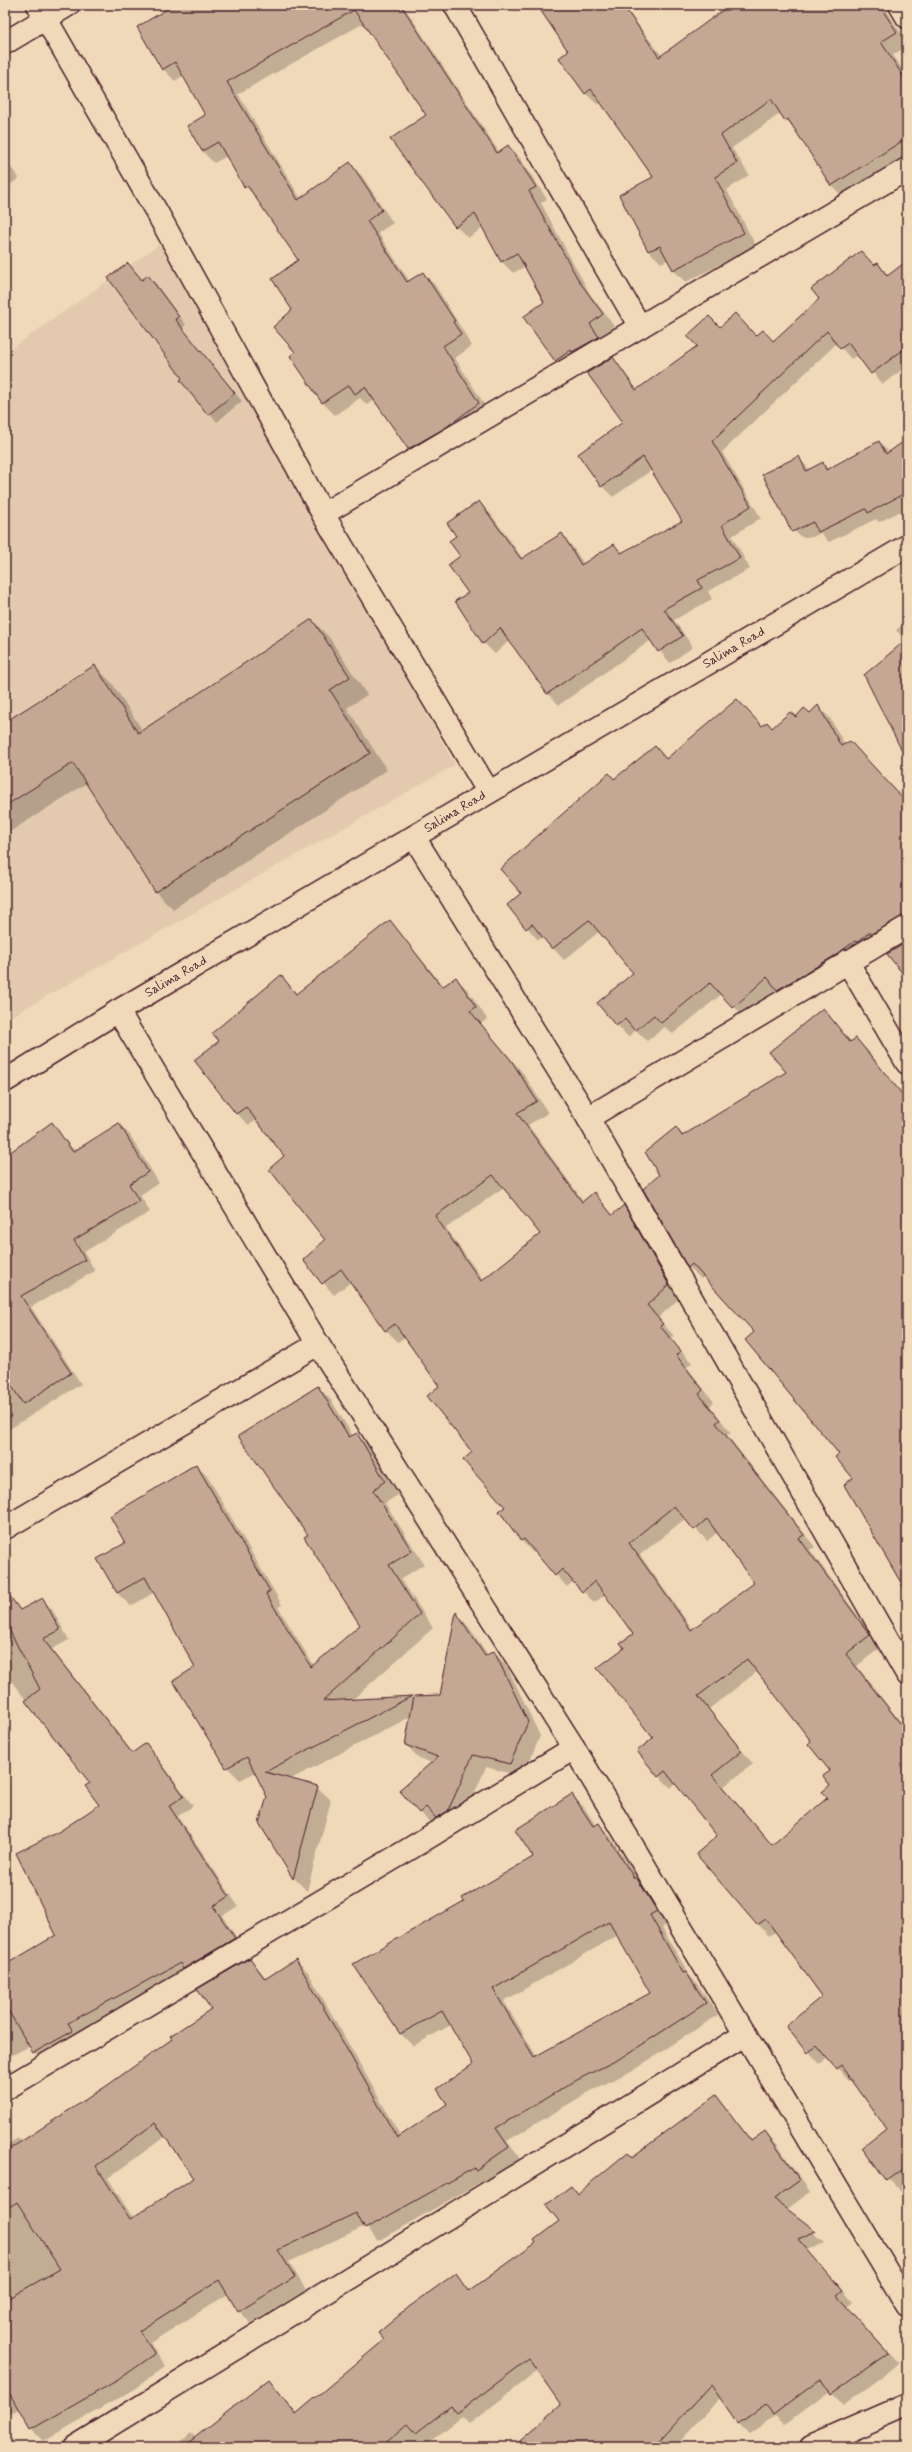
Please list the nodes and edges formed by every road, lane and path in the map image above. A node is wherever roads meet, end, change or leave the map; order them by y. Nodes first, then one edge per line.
1 (68, 5) edge
2 (455, 5) edge
3 (900, 5) edge
4 (42, 12) edge
5 (907, 17) edge
6 (5, 43) edge
7 (907, 169) edge
8 (640, 327) junction
9 (323, 514) junction
10 (907, 546) edge
11 (488, 791) junction
12 (414, 837) junction
13 (907, 927) edge
14 (847, 961) junction
15 (118, 1011) junction
16 (907, 1063) edge
17 (5, 1081) edge
18 (588, 1118) junction
19 (318, 1344) junction
20 (5, 1528) edge
21 (907, 1674) edge
22 (574, 1748) junction
23 (746, 2034) junction
24 (5, 2089) edge
25 (907, 2305) edge
26 (907, 2405) edge
27 (75, 2447) edge
28 (811, 2447) edge

1 - 4 street
2 - 8 street
3 - 5 street
4 - 6 street
4 - 9 street
7 - 8 street
8 - 9 street
9 - 11 street
10 - 11 street, Salima Road
11 - 12 street, Salima Road
12 - 15 street, Salima Road
12 - 18 street
13 - 14 street
14 - 16 street
14 - 18 street
15 - 17 street, Salima Road
15 - 19 street
18 - 21 street
19 - 20 street
19 - 22 street
22 - 23 street
22 - 24 street
23 - 25 street
23 - 27 street
26 - 28 street

